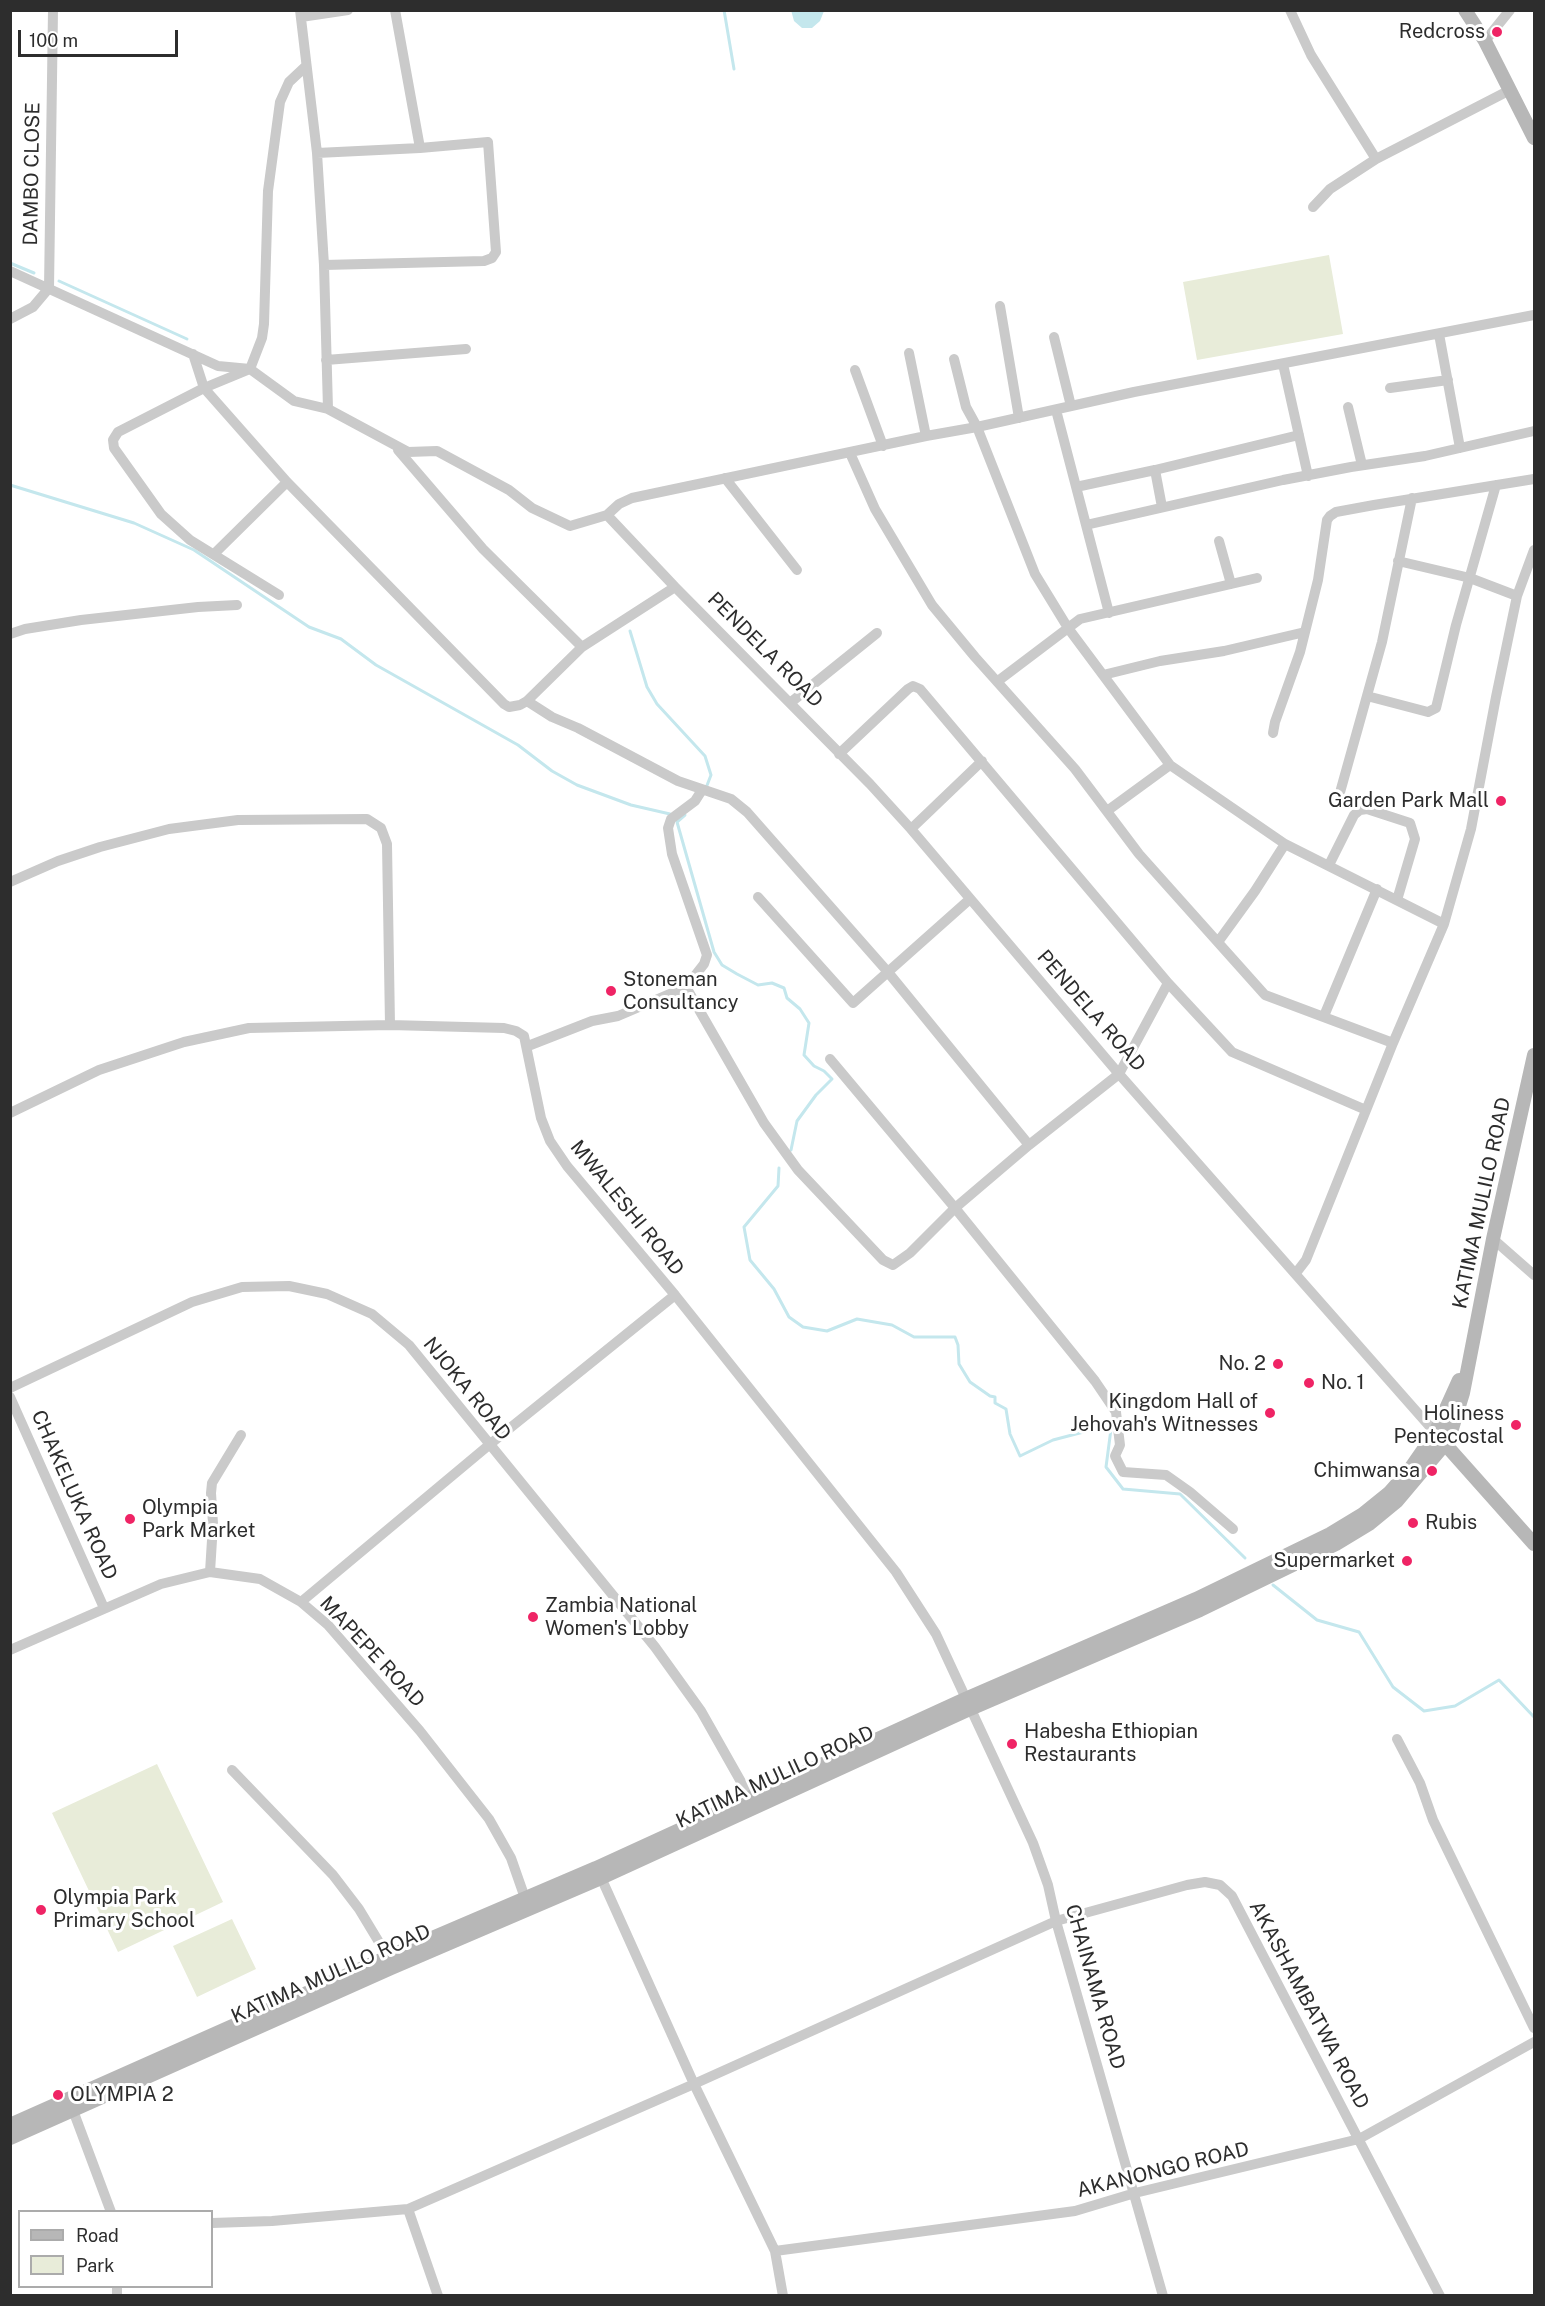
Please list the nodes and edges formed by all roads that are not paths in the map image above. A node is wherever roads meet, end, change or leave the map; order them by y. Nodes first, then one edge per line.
1 (53, 10) edge
2 (348, 10) edge
3 (395, 10) edge
4 (1290, 10) edge
5 (1464, 10) edge
6 (1510, 10) edge
7 (300, 14) edge
8 (1485, 41) junction
9 (305, 67) junction
10 (1510, 90) junction
11 (1534, 138) edge
12 (420, 148) junction
13 (317, 153) junction
14 (1376, 159) junction
15 (1313, 207) dead end
16 (324, 265) junction
17 (10, 271) edge
18 (49, 288) junction
19 (1000, 306) dead end
20 (1534, 315) edge
21 (10, 319) edge
22 (1439, 334) junction
23 (1053, 336) dead end
24 (466, 349) dead end
25 (909, 353) dead end
26 (192, 354) junction
27 (954, 359) dead end
28 (326, 360) junction
29 (1283, 364) junction
30 (250, 369) junction
31 (855, 370) dead end
32 (1448, 380) junction
33 (204, 388) junction
34 (1389, 388) dead end
35 (1071, 406) junction
36 (1348, 407) dead end
37 (328, 409) junction
38 (1056, 410) junction
39 (1019, 418) junction
40 (977, 427) junction
41 (1534, 430) edge
42 (1299, 435) junction
43 (926, 436) junction
44 (393, 444) junction
45 (883, 446) junction
46 (1460, 448) junction
47 (850, 453) junction
48 (1362, 465) junction
49 (1155, 470) junction
50 (1308, 476) junction
51 (725, 478) junction
52 (1534, 479) edge
53 (287, 482) junction
54 (1497, 485) junction
55 (1076, 486) junction
56 (1412, 498) junction
57 (1162, 507) junction
58 (607, 515) junction
59 (1086, 525) junction
60 (1219, 541) dead end
61 (1534, 550) edge
62 (214, 554) junction
63 (1398, 561) junction
64 (797, 570) dead end
65 (1257, 578) dead end
66 (1470, 578) junction
67 (1231, 584) junction
68 (675, 587) junction
69 (279, 595) dead end
70 (1517, 596) junction
71 (237, 605) dead end
72 (1109, 613) junction
73 (1068, 628) junction
74 (1305, 632) junction
75 (877, 633) dead end
76 (10, 634) edge
77 (582, 647) junction
78 (1103, 675) junction
79 (998, 681) junction
80 (1367, 696) junction
81 (527, 702) junction
82 (790, 703) junction
83 (1273, 733) dead end
84 (839, 754) junction
85 (982, 761) junction
86 (1170, 765) junction
87 (702, 790) junction
88 (1339, 796) dead end
89 (1107, 811) junction
90 (911, 829) junction
91 (1286, 844) junction
92 (1329, 865) junction
93 (10, 882) edge
94 (1377, 889) junction
95 (758, 897) dead end
96 (970, 899) junction
97 (1397, 900) junction
98 (1444, 924) junction
99 (1218, 942) junction
100 (887, 971) junction
101 (1168, 982) junction
102 (686, 987) junction
103 (1324, 1016) junction
104 (390, 1025) junction
105 (1393, 1043) junction
106 (528, 1046) junction
107 (1534, 1055) edge
108 (830, 1059) dead end
109 (1119, 1074) junction
110 (1366, 1110) junction
111 (10, 1113) edge
112 (1029, 1145) junction
113 (955, 1208) junction
114 (1493, 1239) junction
115 (1296, 1273) junction
116 (1534, 1275) edge
117 (675, 1295) junction
118 (1469, 1359) junction
119 (10, 1388) edge
120 (10, 1397) edge
121 (1435, 1433) junction
122 (241, 1435) dead end
123 (1446, 1444) junction
124 (489, 1445) junction
125 (1233, 1529) dead end
126 (1534, 1544) edge
127 (210, 1572) junction
128 (301, 1602) junction
129 (104, 1608) junction
130 (10, 1650) edge
131 (968, 1704) junction
132 (1397, 1739) dead end
133 (232, 1770) dead end
134 (752, 1801) junction
135 (599, 1873) junction
136 (525, 1898) junction
137 (1056, 1921) junction
138 (388, 1957) junction
139 (1534, 2028) edge
140 (1534, 2042) edge
141 (694, 2084) junction
142 (72, 2106) junction
143 (10, 2126) edge
144 (10, 2138) edge
145 (1359, 2139) junction
146 (1135, 2193) junction
147 (408, 2209) junction
148 (111, 2210) edge
149 (213, 2223) edge
150 (775, 2251) junction
151 (438, 2295) edge
152 (783, 2295) edge
153 (1163, 2295) edge
154 (1440, 2295) edge

1 - 18 street, DAMBO CLOSE
2 - 7 street
3 - 12 street
4 - 14 street
5 - 8 main road
6 - 8 street
7 - 9 street
8 - 10 main road
9 - 13 street
9 - 30 street
10 - 11 main road
10 - 14 street
12 - 13 street
12 - 16 street
13 - 16 street
14 - 15 street
16 - 28 street
17 - 18 street
18 - 21 street
18 - 26 street
19 - 39 street
20 - 22 street
22 - 29 street
22 - 32 street
23 - 35 street
24 - 28 street
25 - 43 street
26 - 30 street
26 - 33 street
27 - 40 street
28 - 37 street
29 - 35 street
29 - 42 street
30 - 33 street
30 - 37 street
31 - 45 street
32 - 34 street
32 - 46 street
33 - 53 street
33 - 62 street
35 - 38 street
36 - 48 street
37 - 44 street
38 - 39 street
38 - 55 street
39 - 40 street
40 - 43 street
40 - 73 street
41 - 46 street
42 - 49 street
42 - 50 street
43 - 45 street
44 - 58 street
44 - 77 street
45 - 47 street
46 - 48 street
47 - 51 street
47 - 79 street
48 - 50 street
49 - 55 street
49 - 57 street
50 - 57 street
51 - 58 street
51 - 64 street
52 - 54 street
53 - 62 street
53 - 81 street
54 - 56 street
54 - 66 street
55 - 59 street
56 - 63 street
56 - 74 street
57 - 59 street
58 - 68 street, PENDELA ROAD
59 - 72 street
60 - 67 street
61 - 70 street
62 - 69 street
63 - 66 street
63 - 80 street
65 - 67 street
66 - 70 street
66 - 80 street
67 - 72 street
68 - 77 street
68 - 82 street, PENDELA ROAD
70 - 98 street
71 - 76 street
72 - 73 street
73 - 78 street
73 - 79 street
74 - 78 street
74 - 83 street
75 - 82 street
77 - 81 street
78 - 86 street
79 - 89 street
80 - 88 street
81 - 87 street
82 - 84 street, PENDELA ROAD
84 - 85 street
84 - 90 street, PENDELA ROAD
85 - 90 street
85 - 101 street
86 - 89 street
86 - 91 street
87 - 100 street
87 - 102 street
89 - 99 street
90 - 96 street, PENDELA ROAD
91 - 92 street
91 - 99 street
92 - 94 street
92 - 97 street
93 - 104 street
94 - 97 street
94 - 103 street
95 - 100 street
96 - 100 street
96 - 109 street, PENDELA ROAD
97 - 98 street
98 - 105 street
99 - 103 street
100 - 112 street
101 - 109 street
101 - 110 street
102 - 106 street
102 - 113 street
103 - 105 street
104 - 106 street
104 - 111 street
105 - 110 street
106 - 117 street, MWALESHI ROAD
107 - 114 main road, KATIMA MULILO ROAD
108 - 113 street
109 - 112 street
109 - 115 street, PENDELA ROAD
110 - 115 street
112 - 113 street
113 - 125 street
114 - 116 street
114 - 118 main road, KATIMA MULILO ROAD
115 - 121 street, PENDELA ROAD
117 - 124 street
117 - 131 street, MWALESHI ROAD
118 - 121 main road, KATIMA MULILO ROAD
118 - 123 main road, KATIMA MULILO ROAD
119 - 124 street, NJOKA ROAD
120 - 129 street, CHAKELUKA ROAD
121 - 123 street, PENDELA ROAD
121 - 131 main road, KATIMA MULILO ROAD
122 - 127 street
123 - 126 main road, PENDELA ROAD
123 - 131 main road, KATIMA MULILO ROAD
124 - 128 street
124 - 134 street, NJOKA ROAD
127 - 128 street, MAPEPE ROAD
127 - 129 street, MAPEPE ROAD
128 - 136 street, MAPEPE ROAD
129 - 130 street, MAPEPE ROAD
131 - 134 main road, KATIMA MULILO ROAD
131 - 137 street, CHAINAMA ROAD
132 - 139 street
133 - 138 street
134 - 135 main road, KATIMA MULILO ROAD
135 - 136 main road, KATIMA MULILO ROAD
135 - 141 street
135 - 142 main road, KATIMA MULILO ROAD
136 - 138 main road, KATIMA MULILO ROAD
137 - 141 street, AKASHAMBATWA ROAD
137 - 145 street, AKASHAMBATWA ROAD
137 - 146 street, CHAINAMA ROAD
138 - 142 main road, KATIMA MULILO ROAD
140 - 145 street, AKANONGO ROAD
141 - 147 street, AKASHAMBATWA ROAD
141 - 150 street
142 - 143 main road, KATIMA MULILO ROAD
142 - 144 main road, KATIMA MULILO ROAD
142 - 148 street
145 - 146 street, AKANONGO ROAD
145 - 154 street, AKASHAMBATWA ROAD
146 - 150 street, AKANONGO ROAD
146 - 153 street, CHAINAMA ROAD
147 - 149 street, AKASHAMBATWA ROAD
147 - 151 street
150 - 152 street

